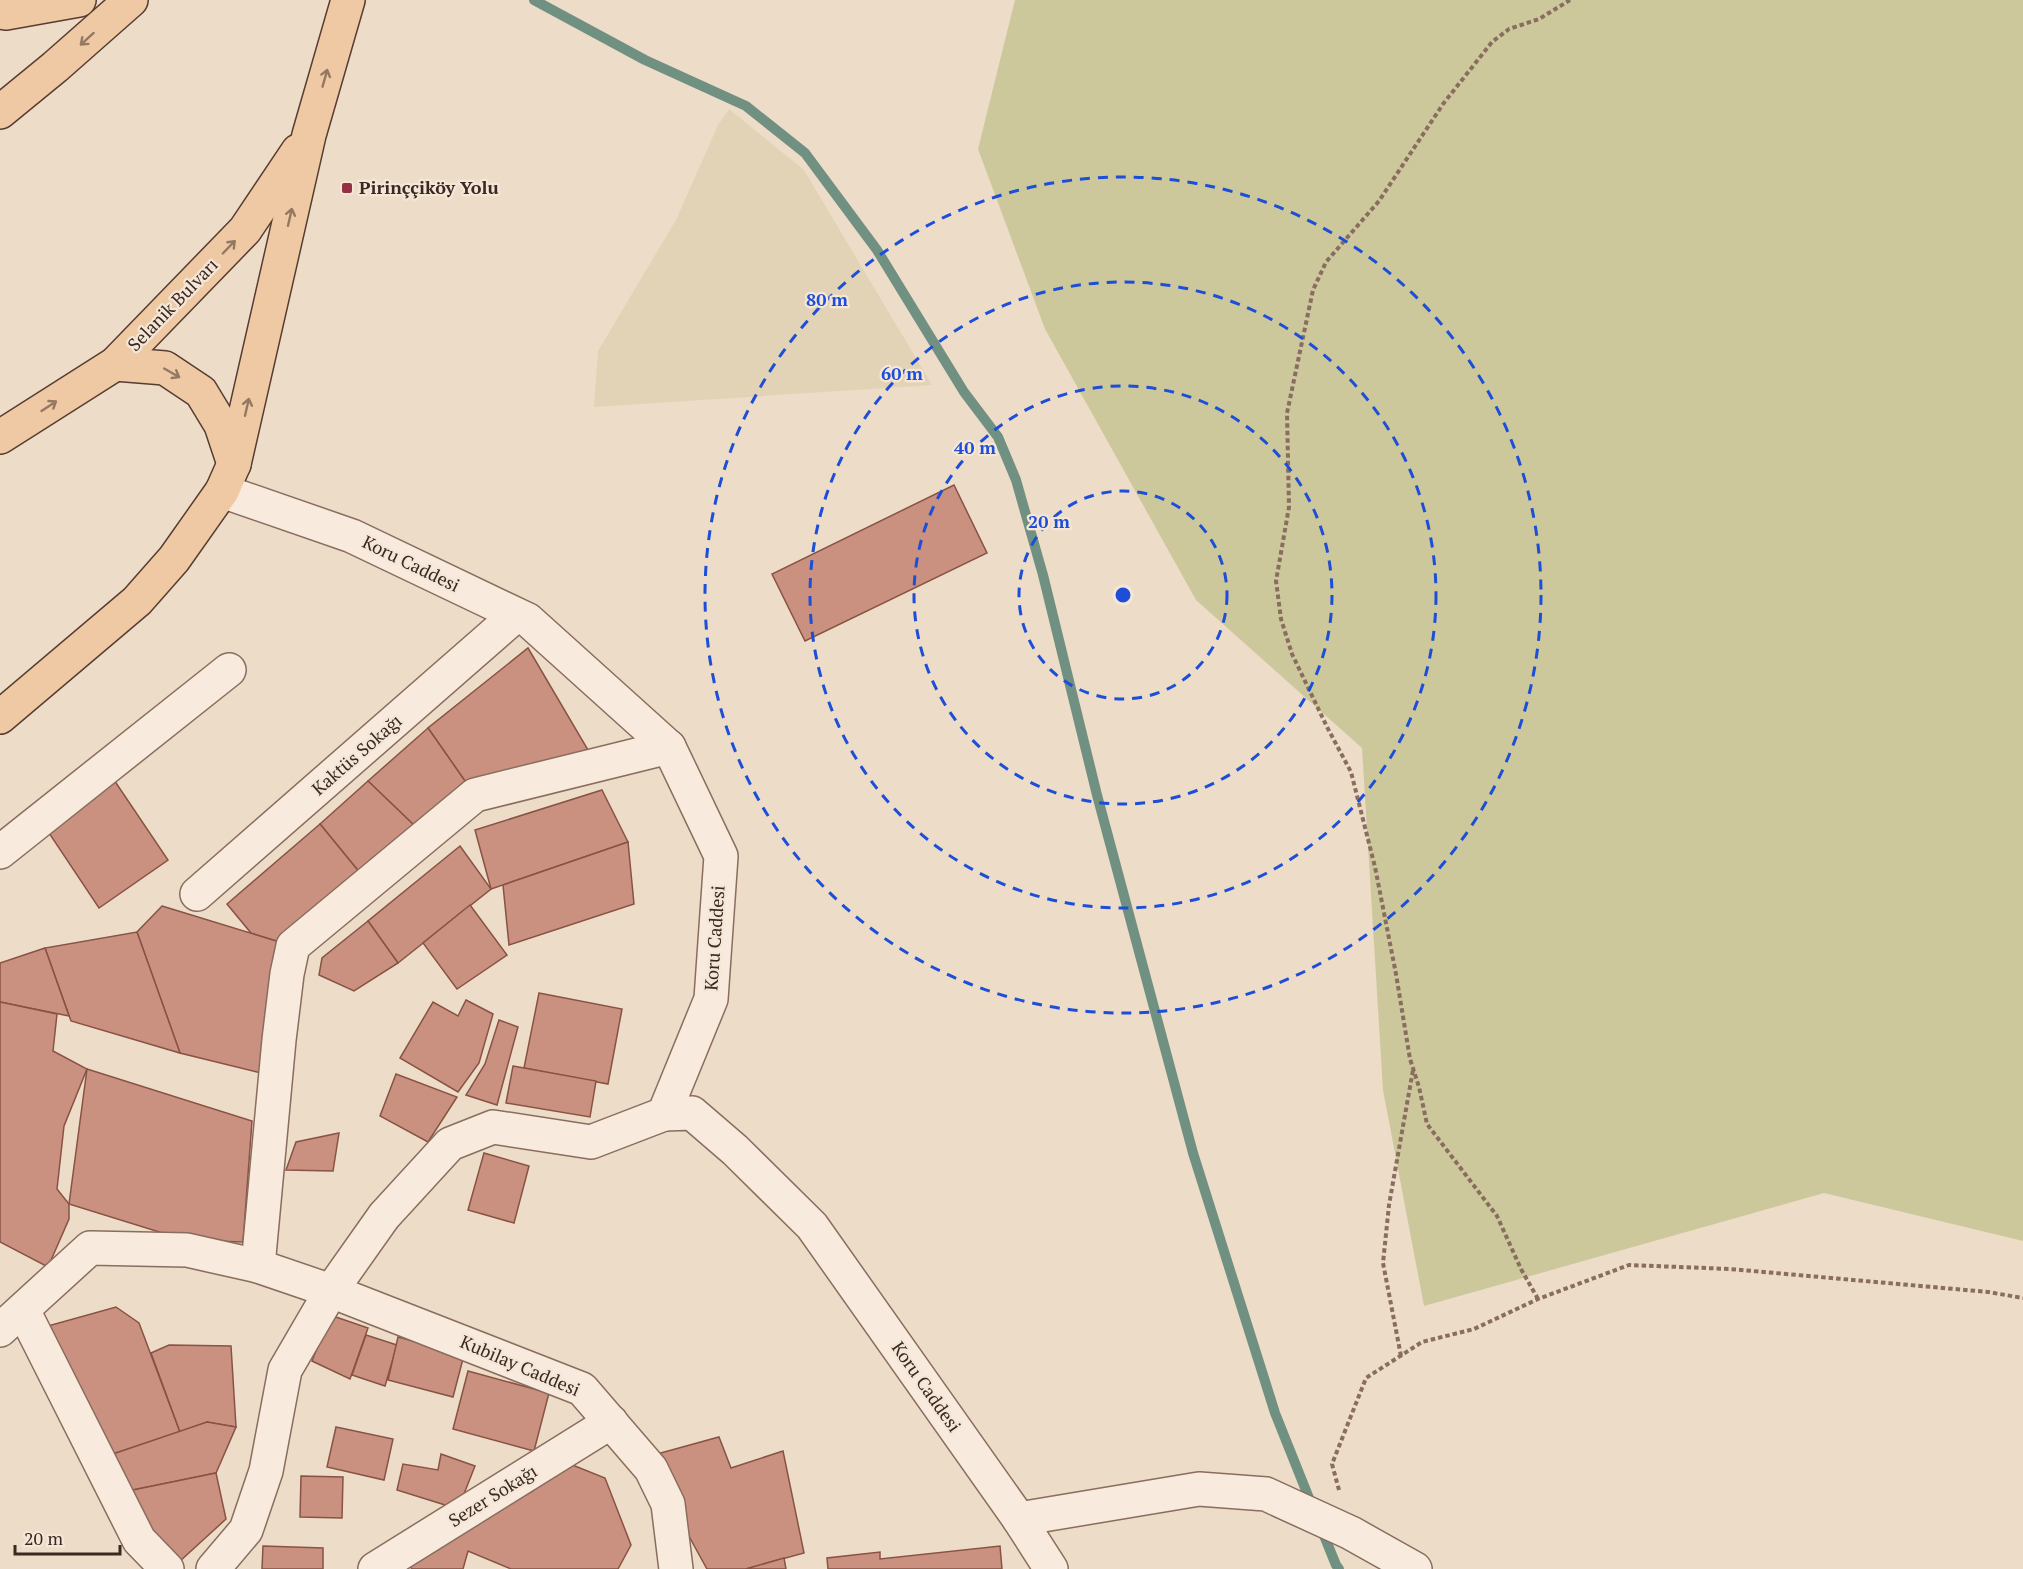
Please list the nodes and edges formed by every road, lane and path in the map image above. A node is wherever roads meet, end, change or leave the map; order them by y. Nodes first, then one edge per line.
1 (79, 0) edge
2 (131, 0) edge
3 (1570, 0) edge
4 (346, 2) edge
5 (0, 12) edge
6 (0, 112) edge
7 (309, 135) junction
8 (115, 364) junction
9 (0, 437) edge
10 (228, 477) junction
11 (516, 615) junction
12 (229, 670) dead end
13 (3, 713) edge
14 (669, 747) junction
15 (0, 852) edge
16 (197, 894) dead end
17 (1413, 1069) junction
18 (664, 1114) junction
19 (258, 1266) junction
20 (331, 1291) junction
21 (2023, 1298) edge
22 (1538, 1299) junction
23 (11, 1320) edge
24 (1401, 1356) junction
25 (611, 1422) junction
26 (1019, 1519) junction
27 (1351, 1533) junction
28 (167, 1569) edge
29 (213, 1569) edge
30 (375, 1569) edge
31 (676, 1569) edge
32 (1051, 1569) edge
33 (1415, 1569) edge

1 - 5 main road
2 -> 6 main road
3 - 17 path
7 -> 4 main road
8 -> 7 main road, Selanik Bulvarı
10 -> 7 main road
9 -> 8 main road, Selanik Bulvarı
8 -> 10 main road
10 - 11 street, Koru Caddesi
10 - 13 main road
11 - 14 street, Koru Caddesi
11 - 16 street, Kaktüs Sokağı
12 - 15 street
14 - 18 street, Koru Caddesi
14 - 19 street
17 - 22 path
17 - 24 path
18 - 20 street
18 - 26 street, Koru Caddesi
19 - 20 street, Kubilay Caddesi
19 - 23 street, Kubilay Caddesi
20 - 25 street, Kubilay Caddesi
20 - 29 street
21 - 22 path
22 - 24 path
23 - 28 street
24 - 27 path
25 - 30 street, Sezer Sokağı
25 - 31 street, Kubilay Caddesi
26 - 27 street
26 - 32 street, Koru Caddesi
27 - 33 street

